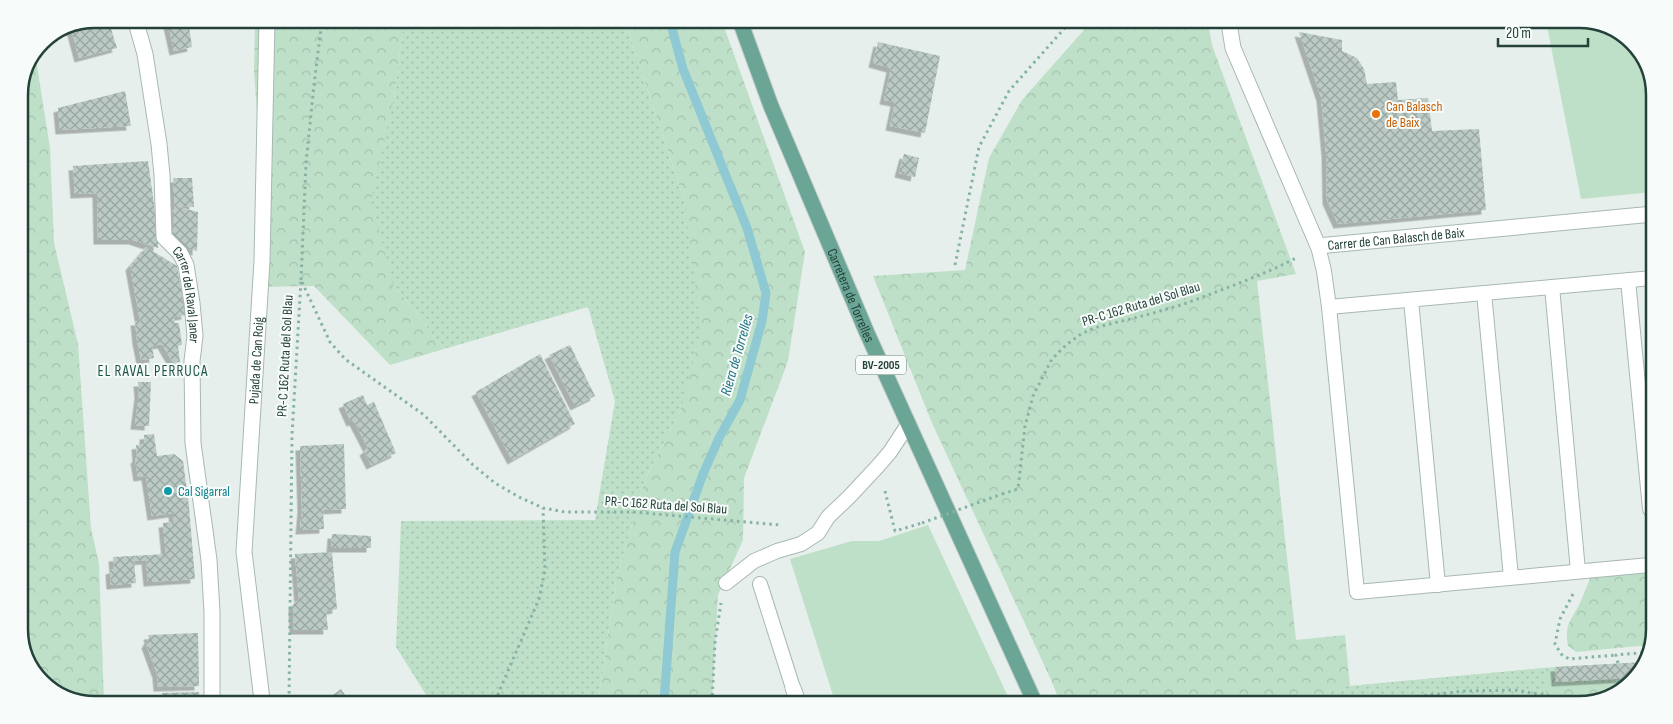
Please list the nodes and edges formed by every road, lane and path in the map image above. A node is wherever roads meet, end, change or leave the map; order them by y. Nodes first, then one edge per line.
1 (138, 28) edge
2 (267, 28) edge
3 (321, 28) edge
4 (743, 28) edge
5 (1065, 28) edge
6 (1230, 28) edge
7 (1645, 215) edge
8 (1318, 246) junction
9 (955, 265) dead end
10 (1645, 279) edge
11 (301, 280) junction
12 (1628, 280) junction
13 (1552, 287) junction
14 (1484, 293) junction
15 (1411, 300) junction
16 (1329, 307) junction
17 (908, 426) junction
18 (1646, 464) edge
19 (883, 486) dead end
20 (543, 508) junction
21 (783, 526) dead end
22 (1646, 565) edge
23 (1578, 571) junction
24 (1511, 578) junction
25 (726, 583) joint
26 (760, 584) dead end
27 (1438, 585) junction
28 (1641, 653) edge
29 (1616, 655) junction
30 (1618, 664) dead end
31 (1618, 679) dead end
32 (1616, 685) edge
33 (795, 695) edge
34 (212, 696) edge
35 (262, 696) edge
36 (289, 696) edge
37 (497, 696) edge
38 (712, 696) edge
39 (1032, 696) edge
40 (1423, 696) edge
41 (1550, 696) edge

1 - 34 street, Carrer del Raval Janer
2 - 35 street, Pujada de Can Roig
3 - 11 path
4 - 17 main road, Carretera de Torrelles / BV-2005
5 - 9 path
6 - 8 street, Carrer de Can Balasch de Baix
7 - 8 street, Carrer de Can Balasch de Baix
8 - 16 lane
8 - 19 path, PR-C 162 Ruta del Sol Blau, bridge
10 - 12 lane
11 - 20 path, PR-C 162 Ruta del Sol Blau
11 - 36 path, PR-C 162 Ruta del Sol Blau
12 - 13 lane
12 - 18 lane
13 - 14 lane
13 - 23 lane
14 - 15 lane
14 - 24 lane
15 - 16 lane
15 - 27 lane
16 - 27 lane
17 - 25 lane
17 - 39 main road, Carretera de Torrelles / BV-2005
20 - 21 path, PR-C 162 Ruta del Sol Blau
20 - 37 path
22 - 23 lane
23 - 24 lane
23 - 29 path
24 - 27 lane
25 - 38 path
26 - 33 lane
28 - 29 path
29 - 30 path
31 - 32 path
40 - 41 path

